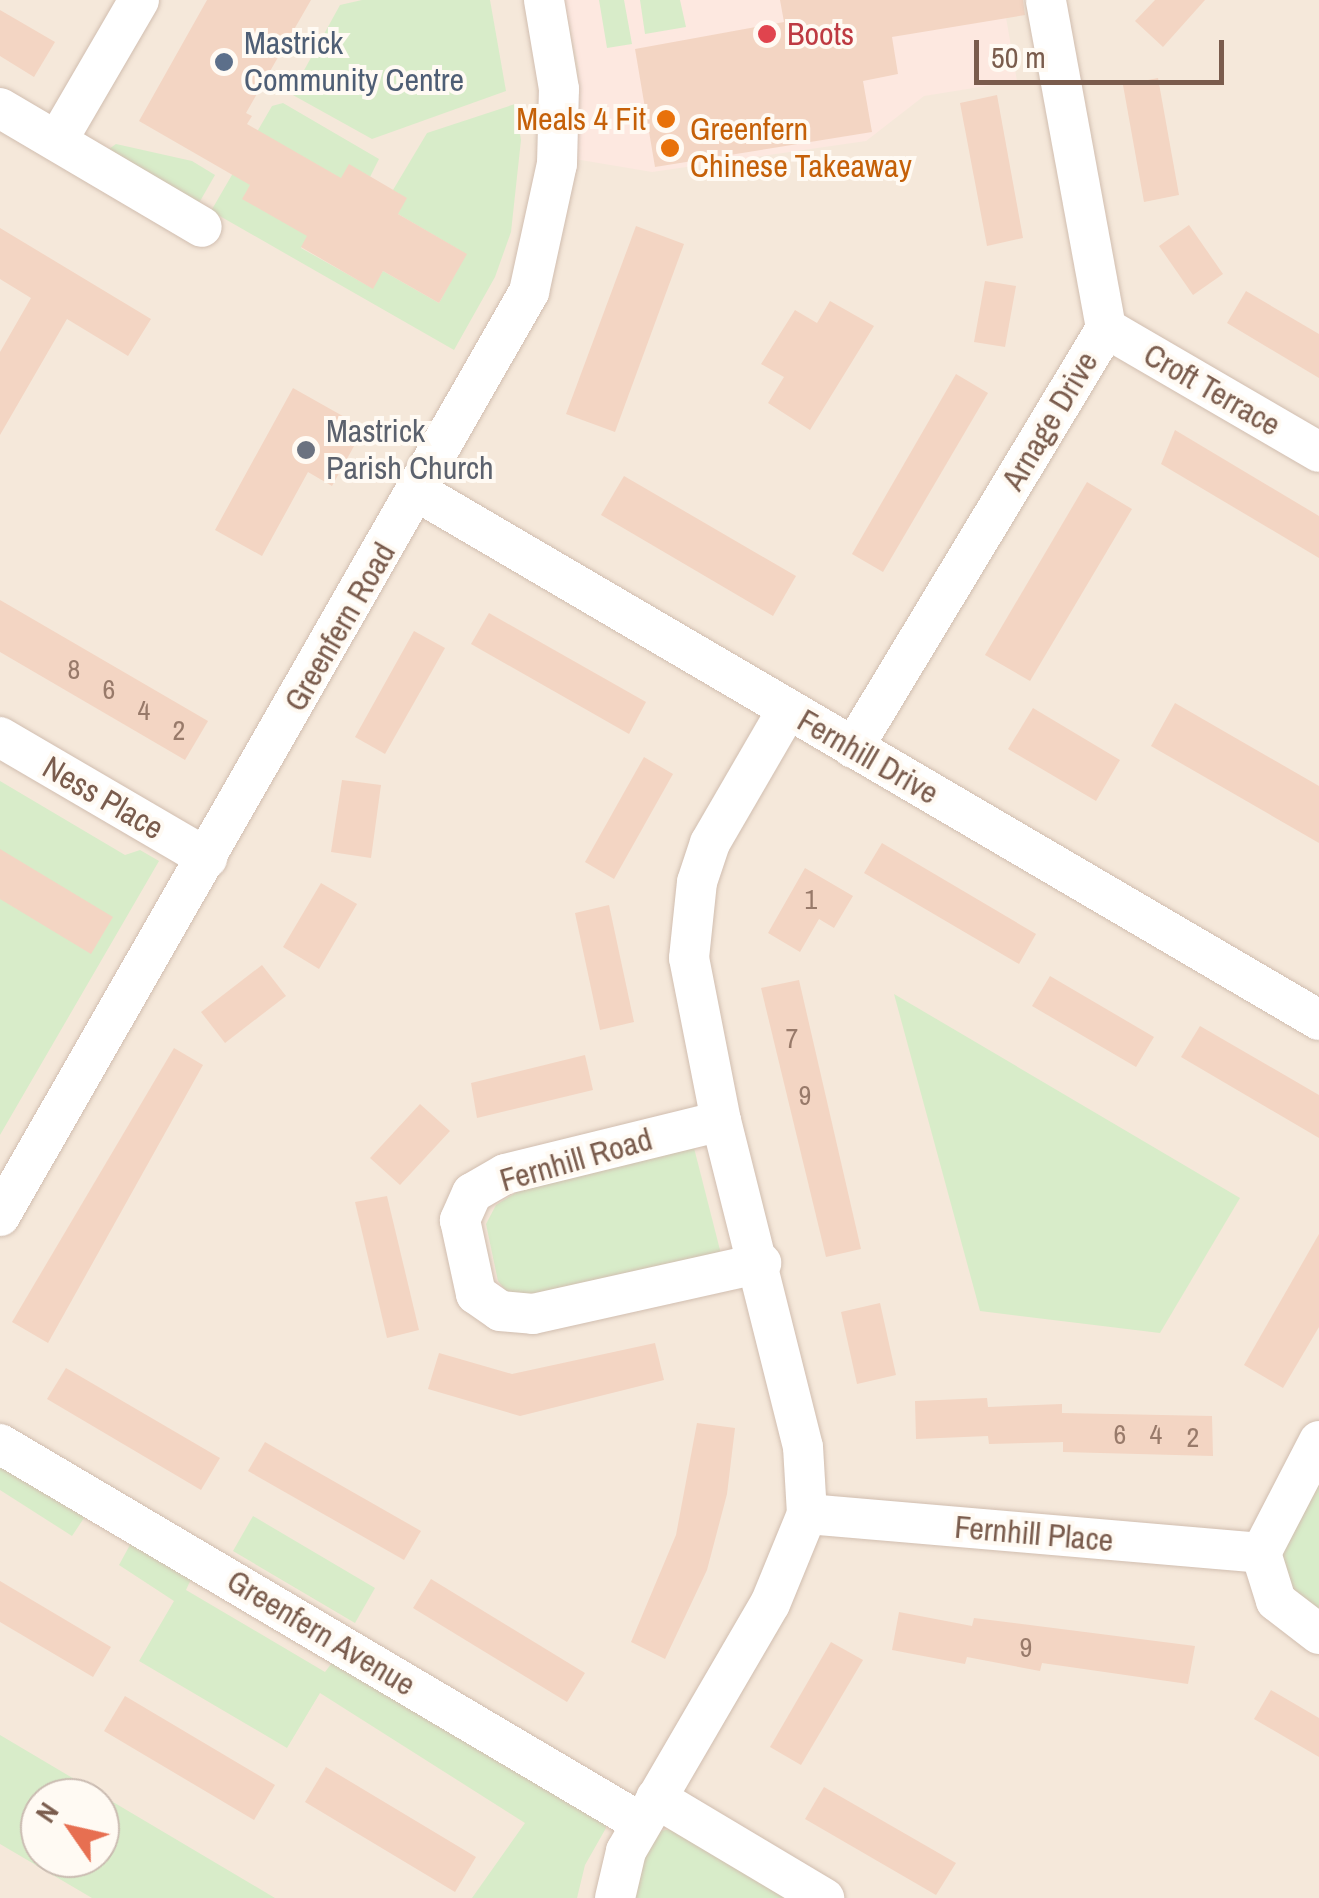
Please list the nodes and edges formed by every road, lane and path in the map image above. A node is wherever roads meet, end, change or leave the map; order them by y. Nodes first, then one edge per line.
1 (139, 0) edge
2 (544, 0) edge
3 (1046, 0) edge
4 (0, 108) edge
5 (57, 141) junction
6 (202, 227) dead end
7 (1106, 328) junction
8 (1319, 452) edge
9 (418, 492) junction
10 (787, 710) junction
11 (0, 737) edge
12 (853, 748) junction
13 (207, 858) junction
14 (1319, 1020) edge
15 (721, 1121) junction
16 (0, 1216) edge
17 (761, 1263) junction
18 (1319, 1441) edge
19 (0, 1444) edge
20 (807, 1514) junction
21 (1261, 1553) junction
22 (1319, 1634) edge
23 (649, 1810) junction
24 (615, 1898) edge
25 (824, 1898) edge

1 - 5 street
2 - 9 street, Greenfern Road
3 - 7 street, Arnage Drive
4 - 5 street
5 - 6 street
7 - 8 street, Croft Terrace
7 - 12 street, Arnage Drive
9 - 10 street, Fernhill Drive
9 - 13 street, Greenfern Road
10 - 12 street, Fernhill Drive
10 - 15 street
11 - 13 street, Ness Place
12 - 14 street, Fernhill Drive
13 - 16 street, Greenfern Road
15 - 17 street
15 - 17 street, Fernhill Road
17 - 20 street
18 - 21 street
19 - 23 street, Greenfern Avenue
20 - 21 street, Fernhill Place
20 - 23 street
21 - 22 street
23 - 24 street
23 - 25 street

